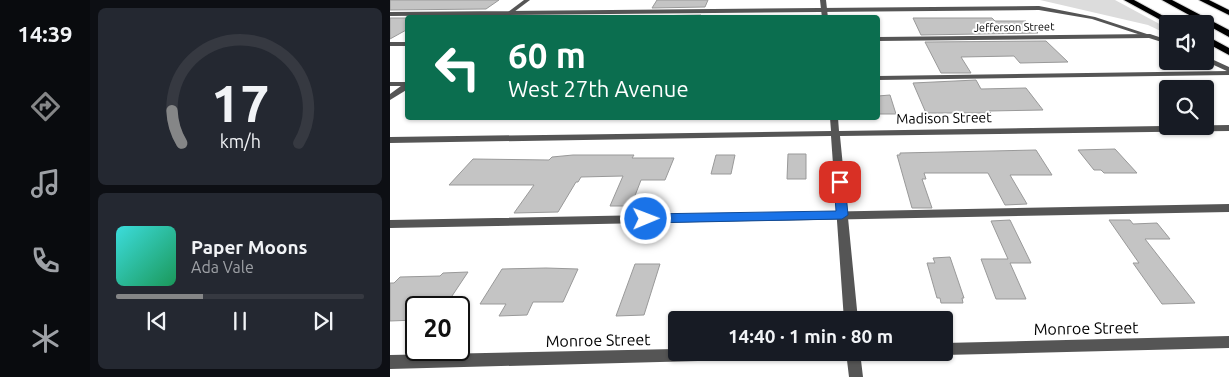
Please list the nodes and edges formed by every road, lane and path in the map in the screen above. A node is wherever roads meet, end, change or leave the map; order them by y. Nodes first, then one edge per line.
1 (526, 0) edge
2 (823, 0) edge
3 (1128, 0) edge
4 (1141, 0) edge
5 (1166, 0) edge
6 (1203, 0) edge
7 (824, 9) junction
8 (509, 13) junction
9 (1229, 13) edge
10 (390, 14) edge
11 (506, 15) edge
12 (825, 15) edge
13 (1166, 15) edge
14 (1159, 16) edge
15 (1229, 34) edge
16 (1150, 36) junction
17 (880, 39) edge
18 (1159, 39) edge
19 (390, 44) edge
20 (405, 44) edge
21 (1214, 44) edge
22 (1226, 51) edge
23 (1214, 63) edge
24 (1229, 72) edge
25 (880, 78) edge
26 (390, 84) edge
27 (405, 85) edge
28 (405, 87) edge
29 (390, 98) edge
30 (834, 120) edge
31 (1229, 128) edge
32 (836, 134) junction
33 (390, 140) edge
34 (1229, 208) edge
35 (842, 215) junction
36 (390, 224) edge
37 (850, 311) edge
38 (1229, 342) edge
39 (953, 349) edge
40 (668, 355) edge
41 (854, 361) edge
42 (390, 362) edge
43 (856, 377) edge

1 - 8 street
2 - 7 street
3 - 14 highway
4 - 13 highway
5 - 15 highway
6 - 9 highway
7 - 8 street
7 - 12 street
7 - 16 street
8 - 10 street
8 - 11 street
16 - 17 street, Jefferson Street
16 - 18 street
19 - 20 street
21 - 22 highway
23 - 24 street
24 - 25 street
26 - 27 street
28 - 29 street
30 - 32 street
31 - 32 street, Madison Street
32 - 33 street, Madison Street
32 - 35 street
34 - 35 street
35 - 36 street
35 - 37 street
38 - 39 street, Monroe Street
40 - 42 street, Monroe Street
41 - 43 street

